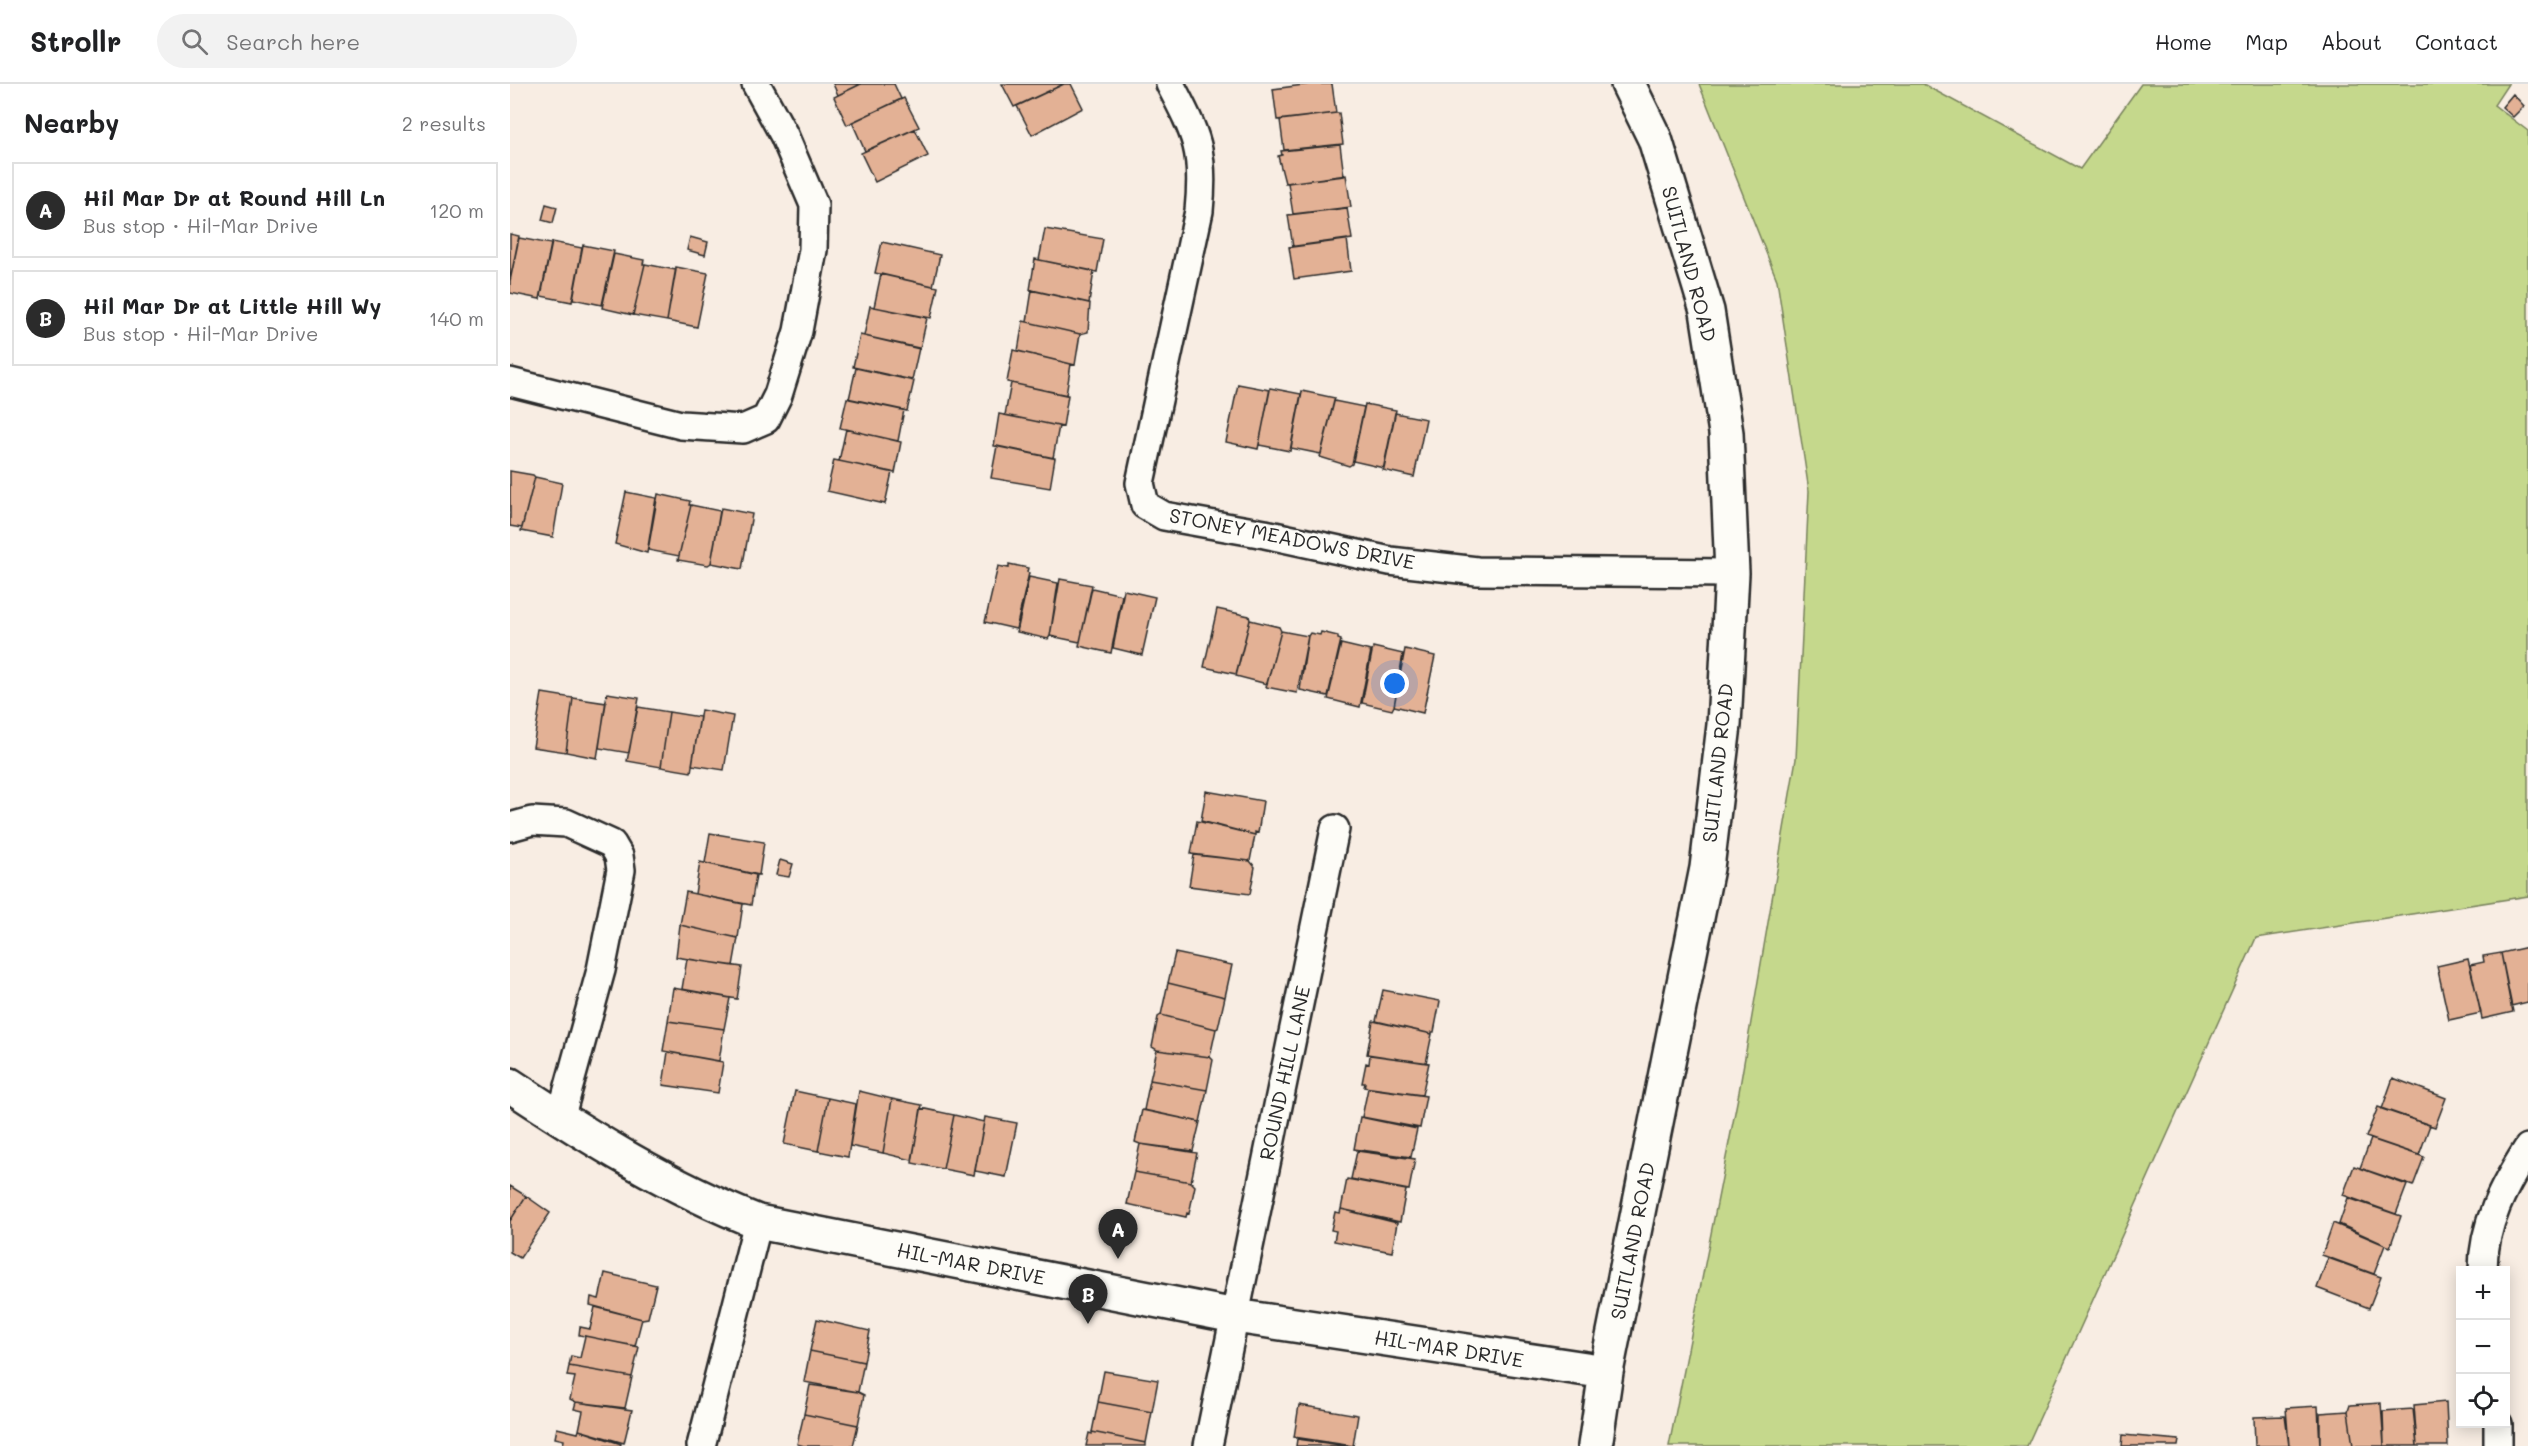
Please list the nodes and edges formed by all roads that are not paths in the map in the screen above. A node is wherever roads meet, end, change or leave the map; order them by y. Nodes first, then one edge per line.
1 (756, 84) edge
2 (1170, 84) edge
3 (1628, 84) edge
4 (510, 382) edge
5 (1732, 573) junction
6 (510, 827) edge
7 (1335, 829) dead end
8 (510, 1085) edge
9 (561, 1119) junction
10 (2528, 1148) edge
11 (758, 1222) junction
12 (2484, 1266) edge
13 (1235, 1316) junction
14 (1606, 1372) junction
15 (2498, 1428) edge
16 (701, 1446) edge
17 (1209, 1446) edge
18 (1595, 1446) edge
19 (2498, 1446) edge

1 - 4 street
2 - 5 street, STONEY MEADOWS DRIVE
3 - 5 main road, SUITLAND ROAD
5 - 14 main road, SUITLAND ROAD
6 - 9 street
7 - 13 street, ROUND HILL LANE
8 - 9 main road, HIL-MAR DRIVE
9 - 11 main road, HIL-MAR DRIVE
10 - 12 street
11 - 13 main road, HIL-MAR DRIVE
11 - 16 street
13 - 14 main road, HIL-MAR DRIVE
13 - 17 street, ROUND HILL LANE
14 - 18 main road, SUITLAND ROAD
15 - 19 street

